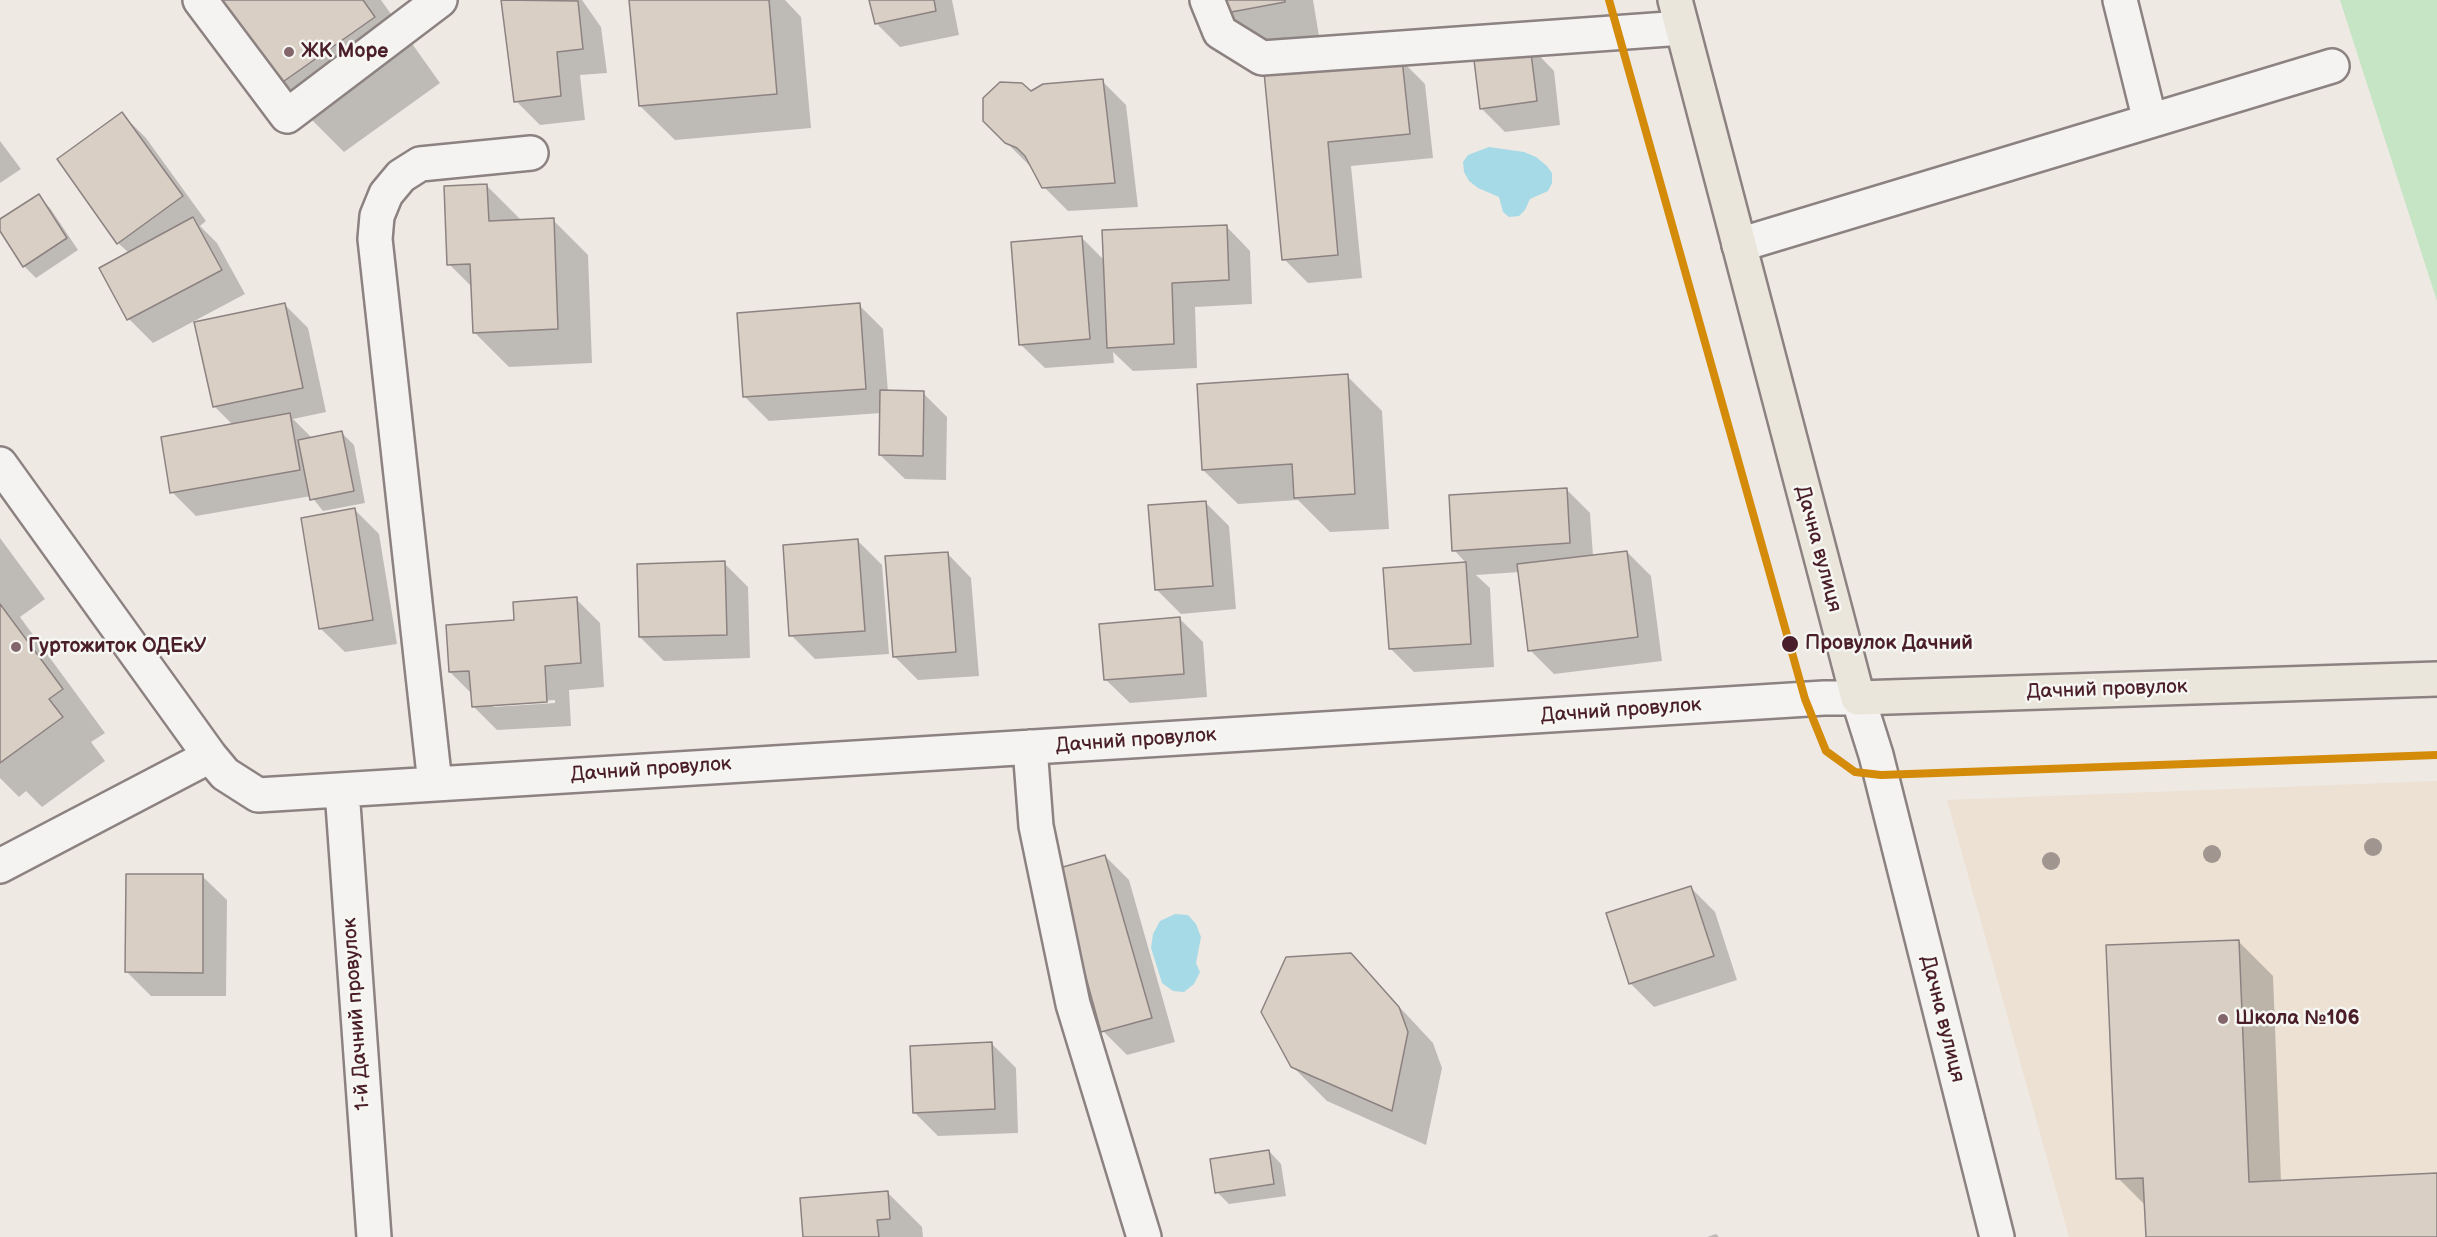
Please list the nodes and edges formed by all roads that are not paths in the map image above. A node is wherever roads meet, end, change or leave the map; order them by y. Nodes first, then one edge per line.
1 (200, 0) edge
2 (440, 0) edge
3 (1207, 0) edge
4 (2120, 0) edge
5 (1678, 14) edge
6 (2332, 66) dead end
7 (2150, 121) junction
8 (531, 153) dead end
9 (1739, 245) junction
10 (0, 464) edge
11 (2437, 679) edge
12 (1858, 698) junction
13 (1030, 747) junction
14 (210, 756) junction
15 (435, 784) junction
16 (342, 790) junction
17 (0, 866) edge
18 (374, 1237) edge
19 (1144, 1237) edge
20 (1997, 1237) edge

1 - 2 street
3 - 5 street
4 - 7 street
5 - 9 main road, Дачна вулиця
6 - 7 street
7 - 9 street
8 - 15 street
9 - 12 main road, Дачна вулиця
10 - 14 street, Дачний провулок
11 - 12 main road, Дачний провулок
12 - 13 street, Дачний провулок
12 - 20 street, Дачна вулиця
13 - 15 street, Дачний провулок
13 - 19 street
14 - 16 street, Дачний провулок
14 - 17 street
15 - 16 street, Дачний провулок
16 - 18 street, 1-й Дачний провулок

